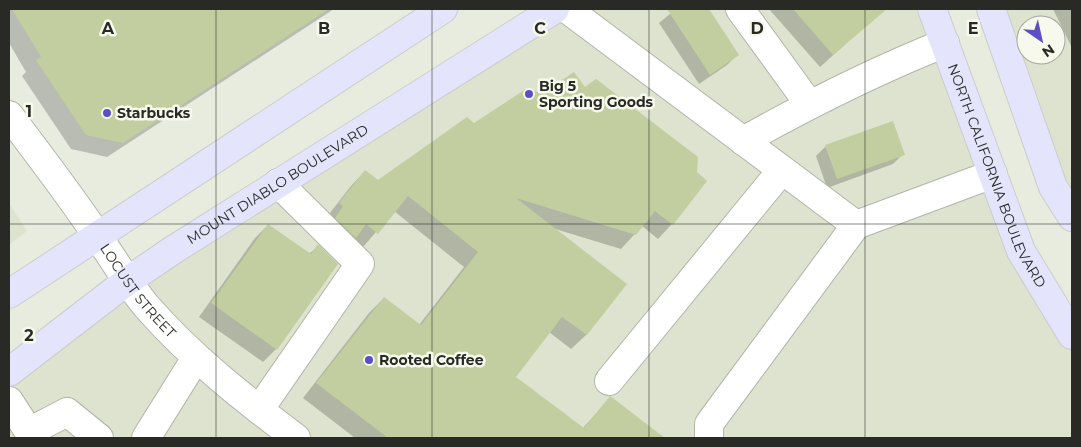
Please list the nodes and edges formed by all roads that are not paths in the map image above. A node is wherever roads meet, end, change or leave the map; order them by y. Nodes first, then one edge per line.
1 (443, 9) edge
2 (555, 9) edge
3 (567, 9) edge
4 (740, 9) edge
5 (932, 9) edge
6 (991, 9) edge
7 (945, 43) junction
8 (809, 104) junction
9 (9, 114) edge
10 (743, 140) junction
11 (782, 170) junction
12 (993, 174) junction
13 (278, 183) junction
14 (1072, 217) edge
15 (856, 225) junction
16 (98, 237) junction
17 (126, 282) junction
18 (12, 285) edge
19 (1072, 335) edge
20 (196, 358) junction
21 (9, 372) edge
22 (609, 381) dead end
23 (9, 401) edge
24 (259, 410) junction
25 (25, 435) edge
26 (99, 438) edge
27 (146, 438) edge
28 (296, 438) edge
29 (709, 438) edge

1 - 16 main road
2 - 13 main road, MOUNT DIABLO BOULEVARD
3 - 10 street
4 - 8 street
5 - 7 main road, NORTH CALIFORNIA BOULEVARD
6 - 14 main road
7 - 8 street
7 - 12 main road, NORTH CALIFORNIA BOULEVARD
8 - 10 street
9 - 16 street, LOCUST STREET
10 - 11 street
11 - 15 street
11 - 22 street
12 - 15 street
12 - 19 main road, NORTH CALIFORNIA BOULEVARD
13 - 17 main road, MOUNT DIABLO BOULEVARD
13 - 24 street
15 - 29 street
16 - 17 street, LOCUST STREET
16 - 18 main road
17 - 20 street, LOCUST STREET
17 - 21 main road, MOUNT DIABLO BOULEVARD
20 - 24 street, LOCUST STREET
20 - 27 street
23 - 25 street
24 - 28 street, LOCUST STREET
25 - 26 street

